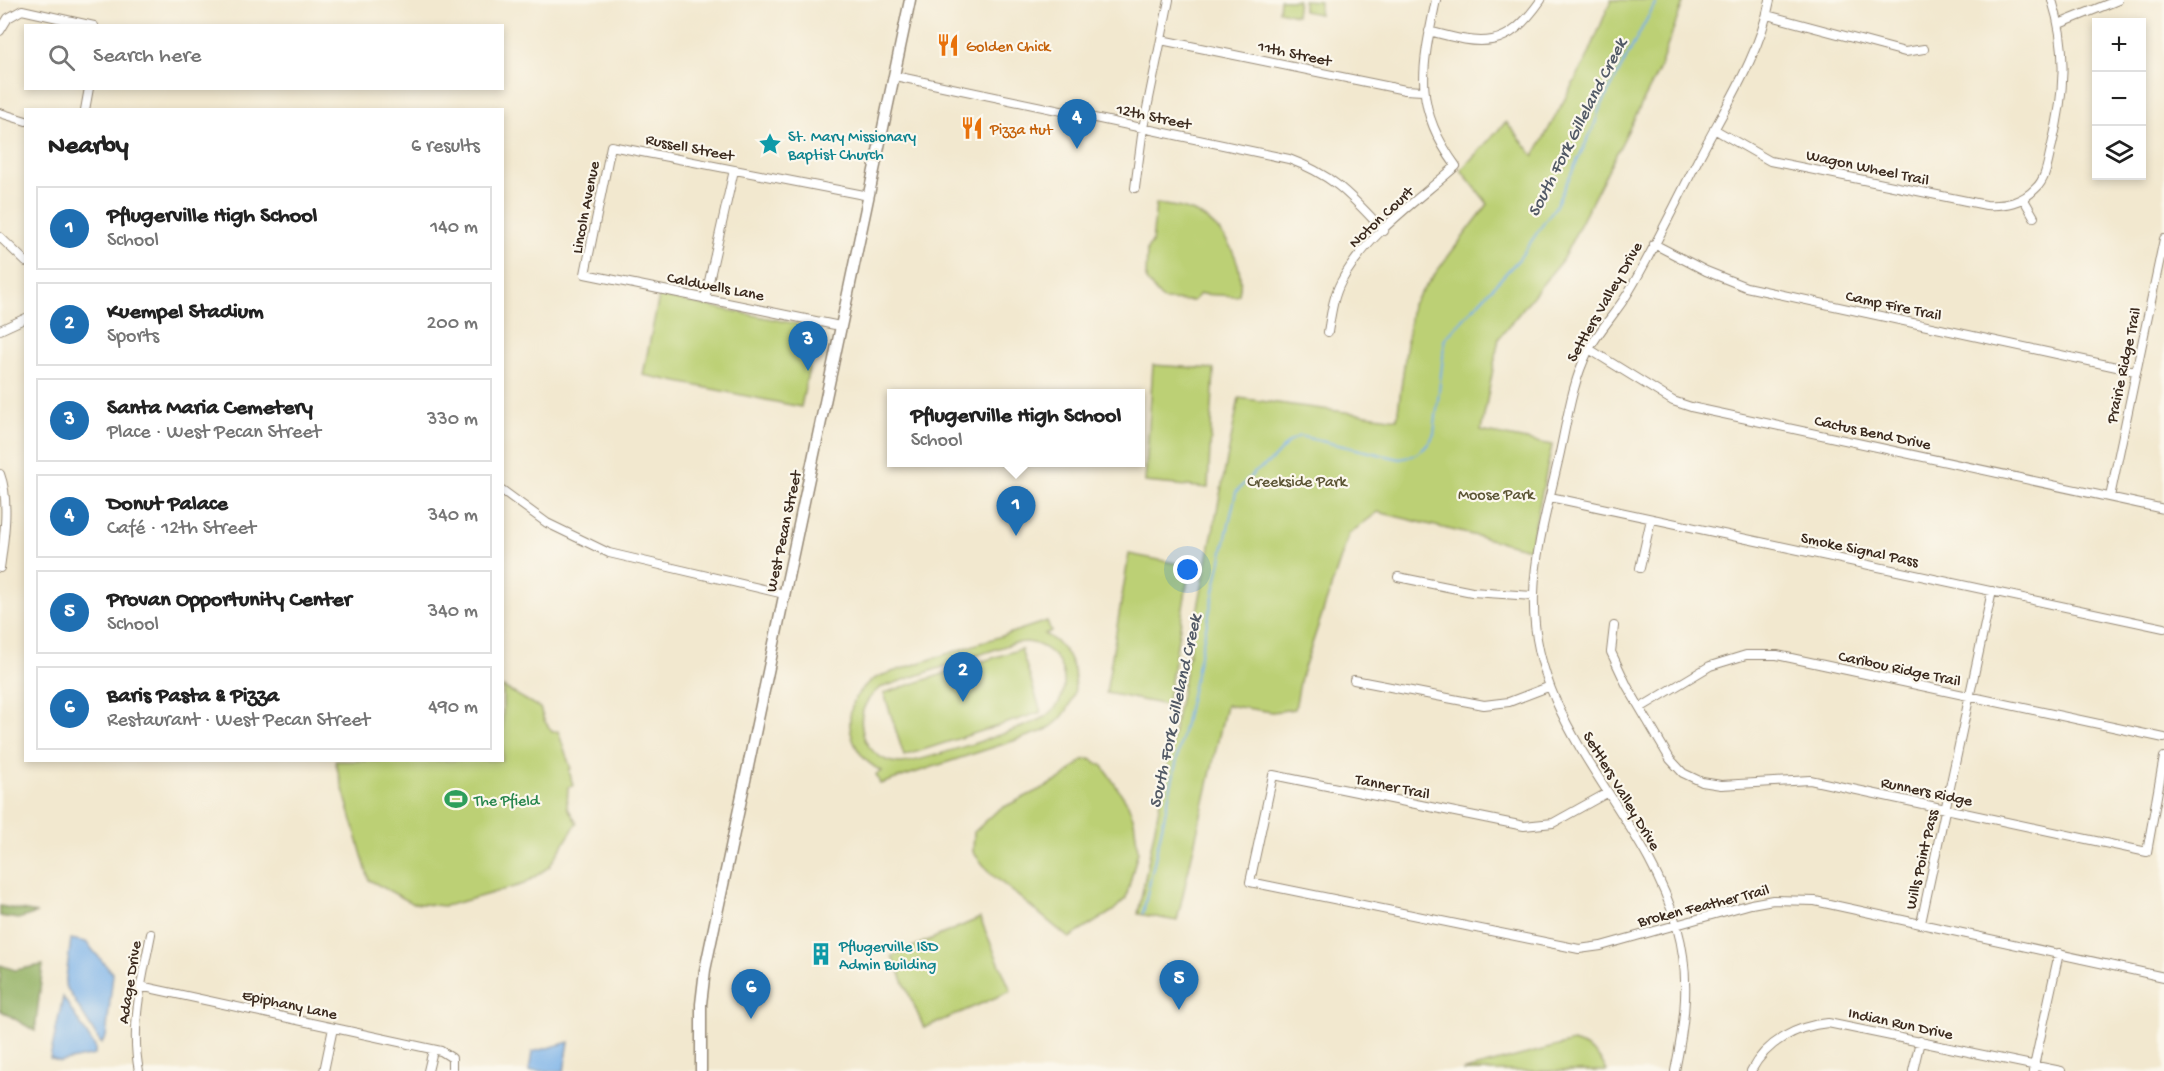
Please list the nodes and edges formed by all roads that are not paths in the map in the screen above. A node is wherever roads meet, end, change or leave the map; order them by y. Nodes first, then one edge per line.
1 (910, 0) edge
2 (1169, 0) edge
3 (1436, 0) edge
4 (1541, 0) edge
5 (1770, 0) edge
6 (2052, 0) edge
7 (2118, 0) edge
8 (1767, 15) junction
9 (86, 24) edge
10 (2059, 24) junction
11 (0, 31) edge
12 (1429, 31) junction
13 (1161, 39) junction
14 (1924, 49) dead end
15 (895, 76) junction
16 (89, 90) edge
17 (1423, 91) junction
18 (85, 108) edge
19 (0, 113) edge
20 (24, 120) edge
21 (1143, 128) junction
22 (1714, 129) junction
23 (611, 146) joint
24 (734, 170) junction
25 (1135, 188) dead end
26 (869, 196) junction
27 (2023, 198) junction
28 (2034, 217) dead end
29 (1384, 231) junction
30 (0, 237) edge
31 (2164, 239) edge
32 (1654, 244) junction
33 (24, 260) edge
34 (585, 274) joint
35 (705, 299) junction
36 (24, 319) edge
37 (840, 326) junction
38 (0, 330) edge
39 (1328, 332) dead end
40 (1589, 349) junction
41 (2135, 371) junction
42 (0, 474) edge
43 (504, 491) edge
44 (1550, 497) junction
45 (2110, 497) junction
46 (2164, 509) edge
47 (1651, 519) junction
48 (0, 568) edge
49 (1640, 568) dead end
50 (1398, 577) dead end
51 (1992, 591) junction
52 (784, 594) junction
53 (1534, 596) junction
54 (1614, 626) dead end
55 (2164, 628) edge
56 (1354, 680) dead end
57 (1548, 687) junction
58 (1970, 698) junction
59 (1640, 708) junction
60 (2164, 738) edge
61 (2164, 757) edge
62 (1607, 793) junction
63 (1946, 810) junction
64 (1250, 882) joint
65 (1921, 923) junction
66 (1677, 926) junction
67 (151, 934) dead end
68 (2060, 953) junction
69 (2164, 977) edge
70 (140, 986) junction
71 (333, 1028) junction
72 (1920, 1041) junction
73 (432, 1050) junction
74 (2033, 1068) edge
75 (139, 1071) edge
76 (324, 1071) edge
77 (428, 1071) edge
78 (452, 1071) edge
79 (701, 1071) edge
80 (1675, 1071) edge
81 (1751, 1071) edge
82 (1914, 1071) edge
83 (2061, 1071) edge

1 - 15 main road, West Pecan Street
2 - 13 street
3 - 12 street
4 - 12 street
5 - 8 street, Settlers Valley Drive
6 - 10 street
7 - 10 street
8 - 14 street
8 - 22 street, Settlers Valley Drive
9 - 11 street
10 - 27 street
12 - 17 street
13 - 17 street, 11th Street
13 - 21 street
15 - 21 street, 12th Street
15 - 26 main road, West Pecan Street
16 - 18 street
17 - 29 street, Noton Court
19 - 20 street
21 - 25 street
21 - 29 street, 12th Street
22 - 27 street, Wagon Wheel Trail
22 - 32 street, Settlers Valley Drive
23 - 24 street, Russell Street
23 - 34 street, Lincoln Avenue
24 - 26 street, Russell Street
24 - 35 street
26 - 37 main road, West Pecan Street
27 - 28 street
29 - 39 street, Noton Court
30 - 33 street
31 - 41 street, Prairie Ridge Trail
32 - 40 street, Settlers Valley Drive
32 - 41 street, Camp Fire Trail
34 - 35 street, Caldwells Lane
35 - 37 street, Caldwells Lane
36 - 38 street
37 - 52 main road, West Pecan Street
40 - 44 street, Settlers Valley Drive
40 - 45 street, Cactus Bend Drive
41 - 45 street, Prairie Ridge Trail
42 - 48 street
43 - 52 street
44 - 47 street, Smoke Signal Pass
44 - 53 street, Settlers Valley Drive
45 - 46 street, Cactus Bend Drive
47 - 49 street
47 - 51 street, Smoke Signal Pass
50 - 53 street
51 - 55 street, Smoke Signal Pass
51 - 58 street, Wills Point Pass
52 - 79 main road, West Pecan Street
53 - 57 street, Settlers Valley Drive
54 - 59 street, Runners Ridge
56 - 57 street
57 - 62 street, Settlers Valley Drive
58 - 59 street, Caribou Ridge Trail
58 - 60 street, Caribou Ridge Trail
58 - 63 street, Wills Point Pass
59 - 63 street, Runners Ridge
61 - 63 street, Runners Ridge
62 - 64 street, Tanner Trail
62 - 66 street, Settlers Valley Drive
63 - 65 street, Wills Point Pass
64 - 66 street, Broken Feather Trail
65 - 66 street, Broken Feather Trail
65 - 68 street, Broken Feather Trail
66 - 80 street, Settlers Valley Drive
67 - 70 street, Adage Drive
68 - 69 street, Broken Feather Trail
68 - 74 street
70 - 71 street, Epiphany Lane
70 - 75 street, Adage Drive
71 - 73 street, Epiphany Lane
71 - 76 street
72 - 74 street, Indian Run Drive
72 - 81 street, Indian Run Drive
72 - 82 street
73 - 77 street
73 - 78 street
74 - 83 street, Indian Run Drive

